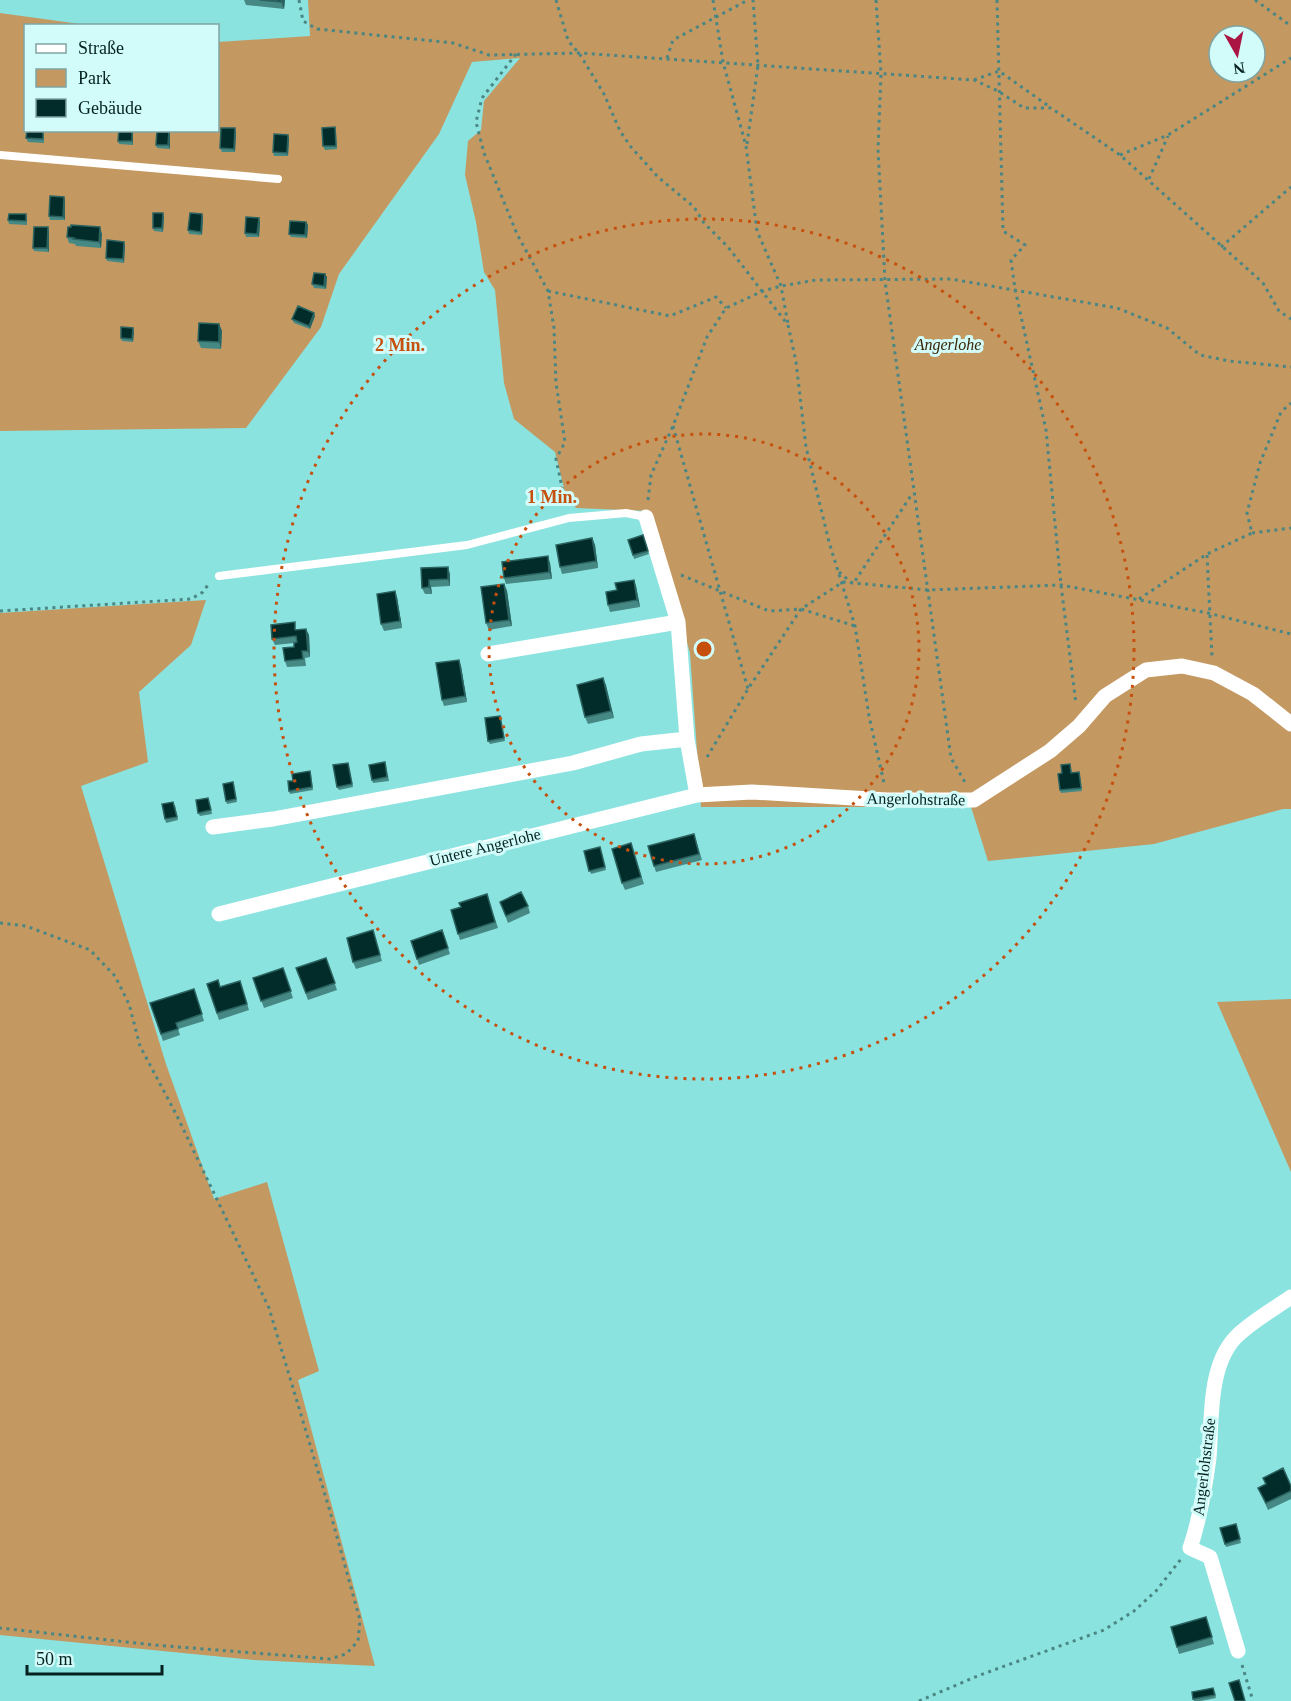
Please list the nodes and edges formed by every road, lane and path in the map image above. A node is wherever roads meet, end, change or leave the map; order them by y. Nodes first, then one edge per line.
1 (299, 0) edge
2 (556, 0) edge
3 (713, 0) edge
4 (748, 0) edge
5 (753, 0) edge
6 (876, 0) edge
7 (997, 0) edge
8 (1255, 0) edge
9 (715, 16) junction
10 (1291, 26) edge
11 (579, 53) junction
12 (516, 54) junction
13 (1291, 57) edge
14 (667, 58) junction
15 (723, 62) junction
16 (758, 65) junction
17 (999, 71) junction
18 (881, 74) junction
19 (974, 80) junction
20 (998, 91) junction
21 (1051, 108) junction
22 (1168, 135) junction
23 (746, 146) junction
24 (0, 155) edge
25 (1120, 155) junction
26 (278, 179) dead end
27 (1149, 179) junction
28 (1291, 187) edge
29 (1221, 247) junction
30 (885, 281) junction
31 (781, 286) junction
32 (1015, 290) junction
33 (548, 291) junction
34 (763, 291) junction
35 (726, 308) junction
36 (1291, 319) edge
37 (788, 325) junction
38 (1291, 367) edge
39 (1291, 404) edge
40 (673, 426) junction
41 (913, 492) junction
42 (646, 517) junction
43 (569, 518) junction
44 (1291, 528) edge
45 (1252, 533) junction
46 (1206, 554) junction
47 (839, 572) junction
48 (678, 574) dead end
49 (219, 576) joint
50 (843, 582) junction
51 (853, 584) junction
52 (1061, 585) junction
53 (720, 590) junction
54 (928, 590) junction
55 (1138, 599) junction
56 (801, 609) junction
57 (0, 611) edge
58 (1208, 613) junction
59 (678, 622) junction
60 (855, 626) junction
61 (1291, 634) edge
62 (488, 654) dead end
63 (1214, 673) junction
64 (748, 689) junction
65 (1291, 724) edge
66 (1079, 726) junction
67 (687, 739) junction
68 (695, 778) junction
69 (697, 795) junction
70 (887, 800) junction
71 (974, 800) junction
72 (213, 827) dead end
73 (219, 914) dead end
74 (0, 923) edge
75 (1291, 1298) edge
76 (1190, 1548) junction
77 (0, 1628) edge
78 (1238, 1651) joint
79 (920, 1701) edge
80 (1253, 1701) edge

1 - 12 path
2 - 11 path
3 - 9 path
4 - 9 path
5 - 16 path
6 - 18 path
7 - 17 path
8 - 10 path
9 - 14 path
9 - 15 path
11 - 12 path
11 - 14 path
11 - 34 path
12 - 33 path
13 - 22 path
14 - 15 path
15 - 16 path
15 - 23 path
16 - 18 path
16 - 23 path
17 - 19 path
17 - 20 path
17 - 21 path
18 - 19 path
18 - 30 path
19 - 20 path
20 - 21 path
20 - 32 path
21 - 25 path
22 - 25 path
22 - 27 path
23 - 31 path
24 - 26 lane
25 - 27 path
27 - 29 path
28 - 29 path
29 - 36 path
30 - 31 path
30 - 32 path
30 - 41 path
31 - 34 path
31 - 37 path
32 - 38 path
32 - 52 path
33 - 35 path
33 - 43 path
34 - 35 path
34 - 37 path
35 - 40 path
37 - 47 path
39 - 45 path
40 - 42 path
40 - 53 path
41 - 51 path
41 - 54 path
42 - 43 lane
42 - 59 street
43 - 49 lane
44 - 45 path
45 - 46 path
46 - 55 path
46 - 58 path
47 - 50 path
47 - 51 path
48 - 53 path
49 - 57 path
50 - 51 path
50 - 56 path
50 - 60 path
51 - 54 path
52 - 54 path
52 - 55 path
52 - 66 path
53 - 56 path
53 - 64 path
54 - 71 path
55 - 58 path
56 - 60 path
56 - 64 path
58 - 61 path
58 - 63 path
59 - 62 street
59 - 67 street
60 - 70 path
63 - 65 street, Angerlohstraße
63 - 66 street, Angerlohstraße
64 - 68 path
66 - 71 street, Angerlohstraße
67 - 68 street
67 - 72 street
68 - 69 street
69 - 70 street, Angerlohstraße
69 - 73 street, Untere Angerlohe
70 - 71 street, Angerlohstraße
74 - 77 path
75 - 76 street, Angerlohstraße
76 - 78 street
76 - 79 path
78 - 80 path

